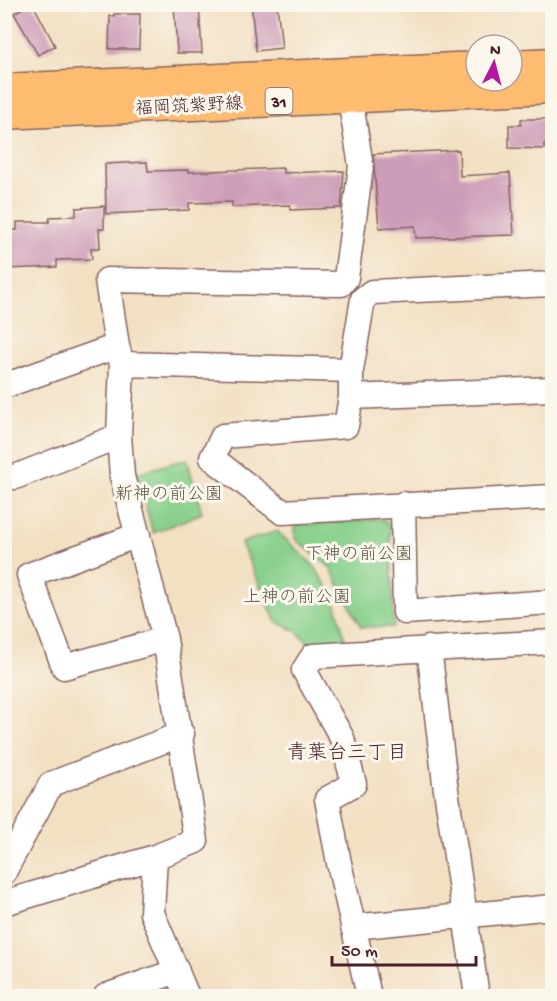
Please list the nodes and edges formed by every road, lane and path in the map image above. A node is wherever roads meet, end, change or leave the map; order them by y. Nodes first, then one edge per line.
1 (552, 63) edge
2 (524, 64) edge
3 (464, 68) edge
4 (552, 88) edge
5 (4, 89) edge
6 (350, 98) junction
7 (4, 114) edge
8 (552, 284) edge
9 (120, 355) junction
10 (351, 370) junction
11 (4, 386) edge
12 (552, 389) edge
13 (351, 397) junction
14 (119, 436) junction
15 (15, 477) dead end
16 (552, 496) edge
17 (403, 504) junction
18 (138, 536) junction
19 (552, 602) edge
20 (165, 639) junction
21 (552, 642) edge
22 (429, 648) junction
23 (182, 734) junction
24 (155, 857) junction
25 (4, 872) edge
26 (4, 903) edge
27 (552, 907) edge
28 (464, 916) junction
29 (353, 927) junction
30 (177, 971) junction
31 (106, 996) edge
32 (187, 996) edge
33 (369, 996) edge
34 (477, 996) edge

1 - 2 main road
3 - 5 main road, 福岡筑紫野線 / 31
4 - 6 main road, 福岡筑紫野線 / 31
6 - 7 main road, 福岡筑紫野線 / 31
6 - 9 street
8 - 10 street
9 - 10 street
9 - 11 street
9 - 14 street
10 - 13 street
12 - 13 street
13 - 17 street
14 - 15 street
14 - 18 street
16 - 17 street
17 - 19 street
18 - 20 street
18 - 20 street
20 - 23 street
21 - 22 street
22 - 28 street
22 - 29 street
23 - 24 street
23 - 25 street
24 - 26 street
24 - 30 street
27 - 28 street
28 - 29 street
28 - 34 street
29 - 33 street
30 - 31 street
30 - 32 street

